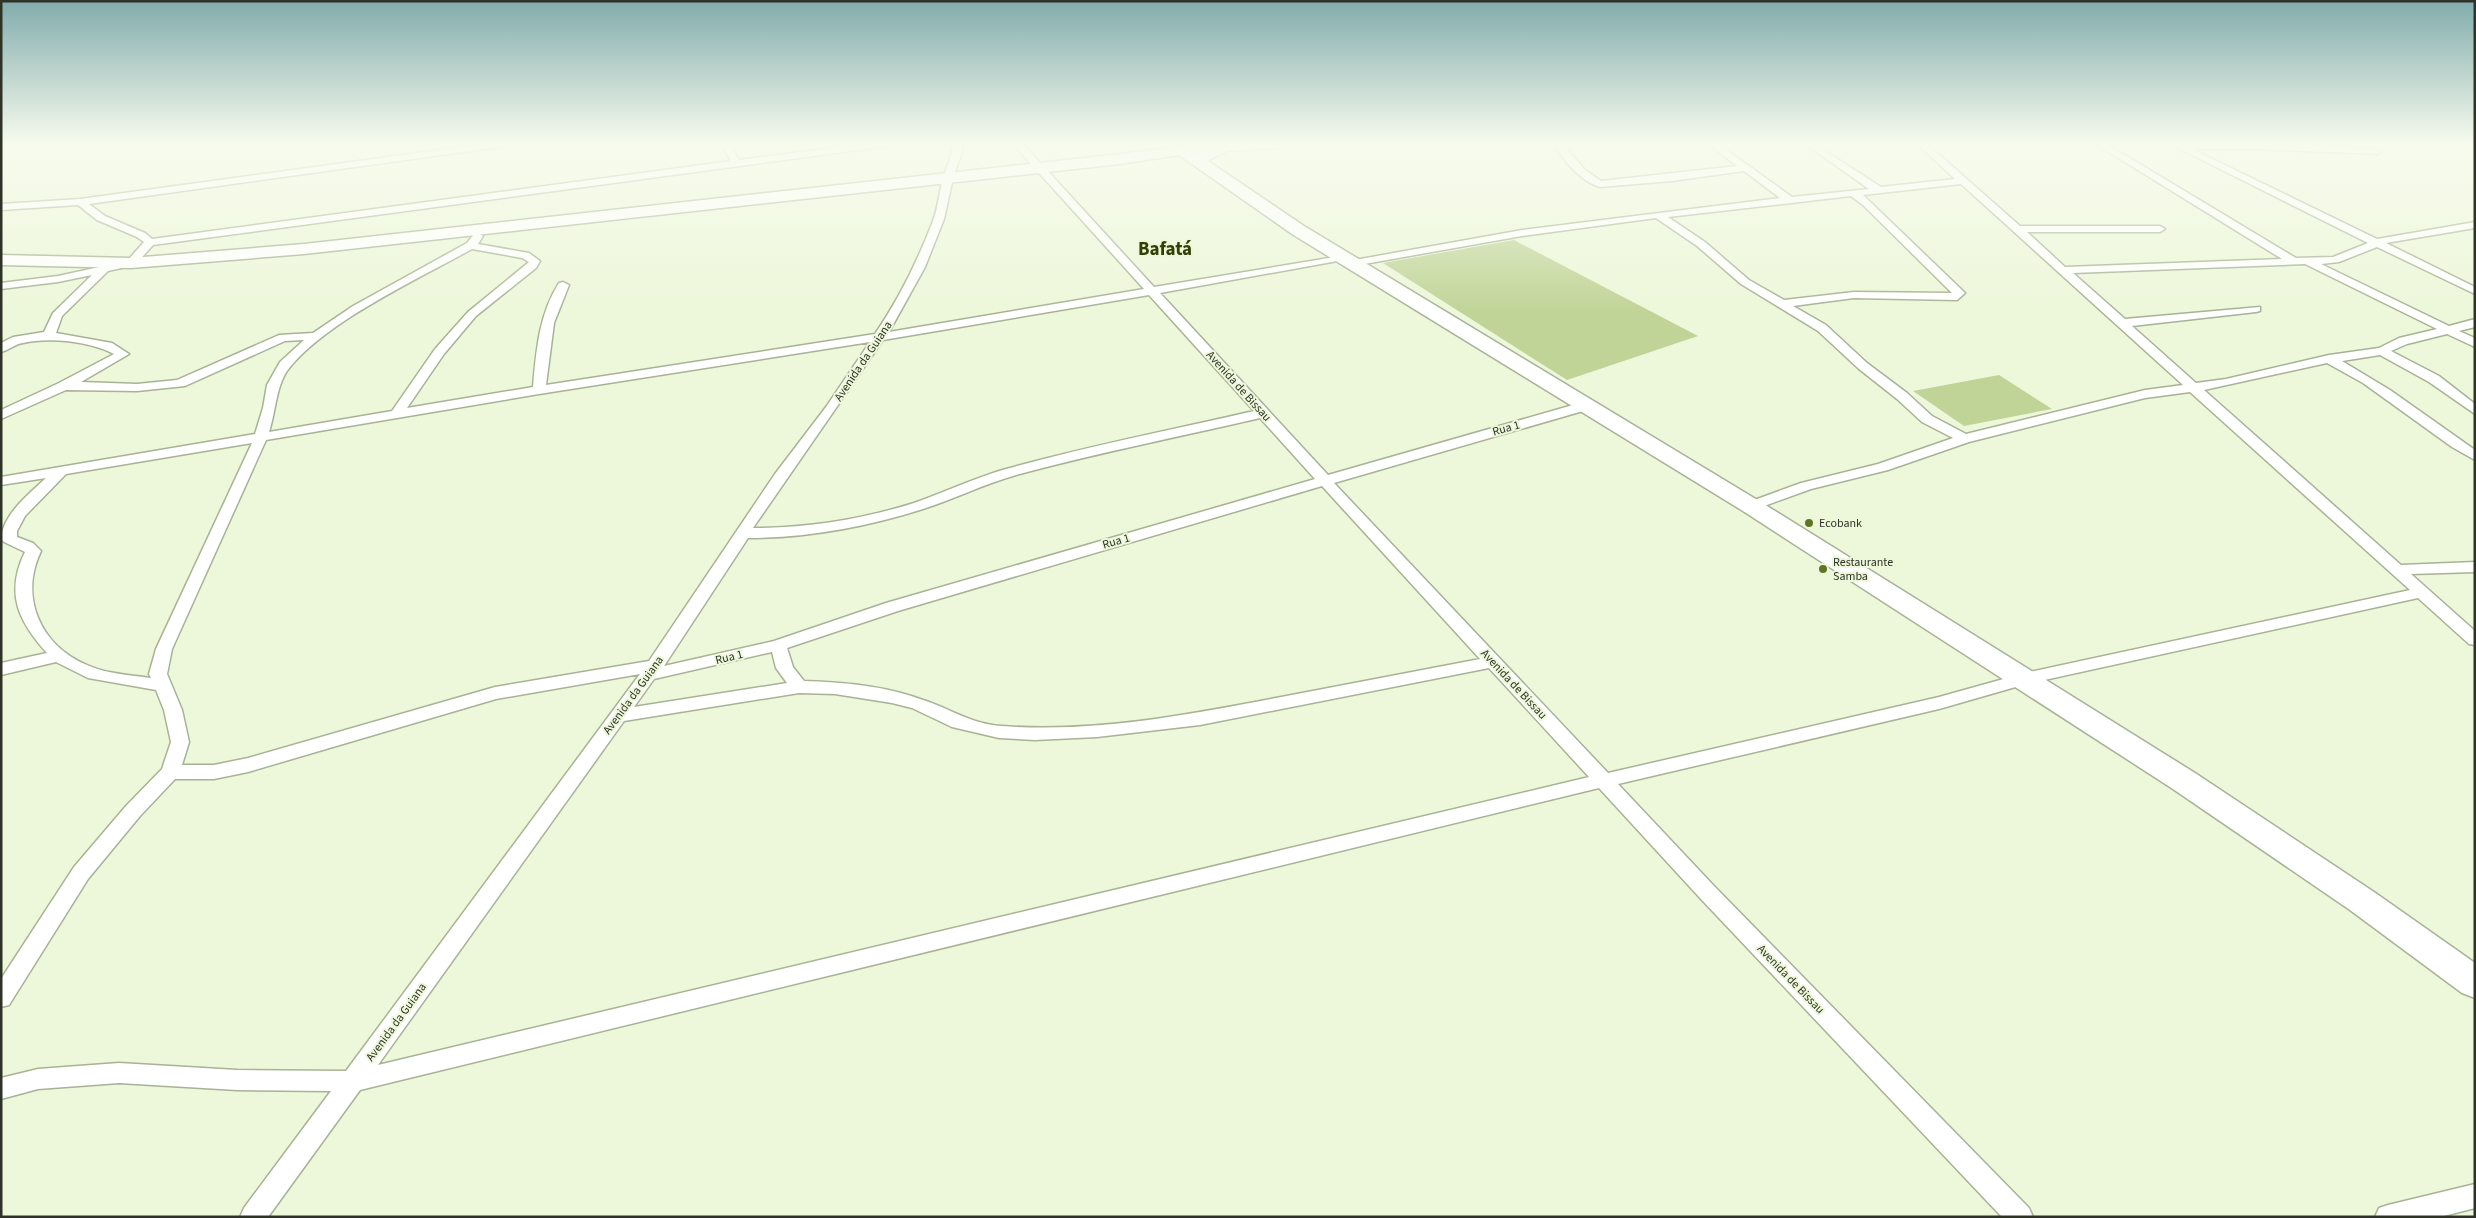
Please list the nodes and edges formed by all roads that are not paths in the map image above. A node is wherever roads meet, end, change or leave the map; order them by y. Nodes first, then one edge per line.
1 (95, 200) edge
2 (467, 200) edge
3 (747, 200) edge
4 (943, 200) edge
5 (1070, 200) edge
6 (1253, 200) edge
7 (1788, 200) edge
8 (1864, 200) edge
9 (1985, 200) edge
10 (2193, 200) edge
11 (2289, 200) edge
12 (80, 202) junction
13 (1, 207) edge
14 (1658, 215) junction
15 (2475, 225) edge
16 (487, 228) junction
17 (2017, 229) junction
18 (2160, 229) dead end
19 (150, 242) junction
20 (2377, 243) junction
21 (471, 245) junction
22 (1, 260) edge
23 (1348, 260) junction
24 (2295, 262) junction
25 (2309, 262) junction
26 (131, 263) junction
27 (103, 270) junction
28 (2063, 270) junction
29 (1, 286) edge
30 (563, 286) dead end
31 (1152, 290) junction
32 (2475, 291) edge
33 (1780, 304) junction
34 (2256, 309) dead end
35 (2124, 323) junction
36 (2475, 323) edge
37 (2446, 330) junction
38 (49, 335) junction
39 (316, 336) junction
40 (879, 336) junction
41 (2475, 343) edge
42 (1, 348) edge
43 (2382, 351) junction
44 (2329, 359) junction
45 (64, 386) junction
46 (2194, 388) junction
47 (539, 390) junction
48 (1585, 406) junction
49 (2475, 410) edge
50 (1263, 413) junction
51 (1, 414) edge
52 (396, 415) junction
53 (261, 437) junction
54 (1964, 439) junction
55 (2475, 456) edge
56 (61, 471) junction
57 (1324, 480) junction
58 (1, 481) edge
59 (1751, 506) junction
60 (742, 533) junction
61 (2475, 567) edge
62 (2398, 570) junction
63 (2422, 592) junction
64 (2475, 640) edge
65 (778, 645) junction
66 (59, 656) junction
67 (1493, 662) junction
68 (1, 669) edge
69 (652, 670) junction
70 (2025, 679) junction
71 (161, 685) junction
72 (799, 687) junction
73 (618, 716) junction
74 (170, 772) junction
75 (1606, 782) junction
76 (2475, 983) edge
77 (1, 998) edge
78 (353, 1081) junction
79 (1, 1089) edge
80 (2475, 1196) edge
81 (253, 1217) edge
82 (2020, 1217) edge
83 (2388, 1217) edge

1 - 12 street
2 - 19 street
3 - 16 main road
4 - 40 street, Avenida da Guiana
5 - 31 street, Avenida de Bissau
6 - 23 main road
7 - 14 street
8 - 33 street
9 - 17 street
10 - 24 street
11 - 20 street
12 - 13 street
12 - 19 street
14 - 23 street
14 - 33 street
15 - 20 street
16 - 21 street
16 - 26 main road
17 - 18 street
17 - 28 street
19 - 26 street
20 - 25 street
20 - 32 street
21 - 39 street
21 - 52 street
22 - 26 main road
23 - 31 street
23 - 48 main road
24 - 25 street
24 - 28 street
25 - 37 street
26 - 27 street
27 - 29 street
27 - 38 street
28 - 35 street
30 - 47 street
31 - 40 street
31 - 50 street, Avenida de Bissau
33 - 54 street
34 - 35 street
35 - 46 street
36 - 37 street
37 - 41 street
37 - 43 street
38 - 42 street
38 - 45 street
39 - 45 street
39 - 53 street
40 - 47 street
40 - 60 street, Avenida da Guiana
43 - 44 street
43 - 49 street
44 - 46 street
44 - 55 street
45 - 51 street
46 - 54 street
46 - 62 street
47 - 52 street
48 - 57 street, Rua 1
48 - 59 main road
50 - 57 street, Avenida de Bissau
50 - 60 street
52 - 53 street
53 - 56 street
53 - 71 street
54 - 59 street
56 - 58 street
56 - 66 street
57 - 65 street, Rua 1
57 - 67 street, Avenida de Bissau
59 - 70 main road
60 - 69 street, Avenida da Guiana
61 - 62 street
62 - 63 street
63 - 64 street
63 - 70 street
65 - 69 street, Rua 1
65 - 72 street
66 - 68 street
66 - 71 street
67 - 72 street
67 - 75 street, Avenida de Bissau
69 - 73 street, Avenida da Guiana
69 - 74 street, Rua 1
70 - 75 street
70 - 76 main road
71 - 74 street
72 - 73 street
73 - 78 street, Avenida da Guiana
74 - 77 street
75 - 78 street
75 - 82 street, Avenida de Bissau
78 - 79 street
78 - 81 street, Avenida da Guiana
80 - 83 street

